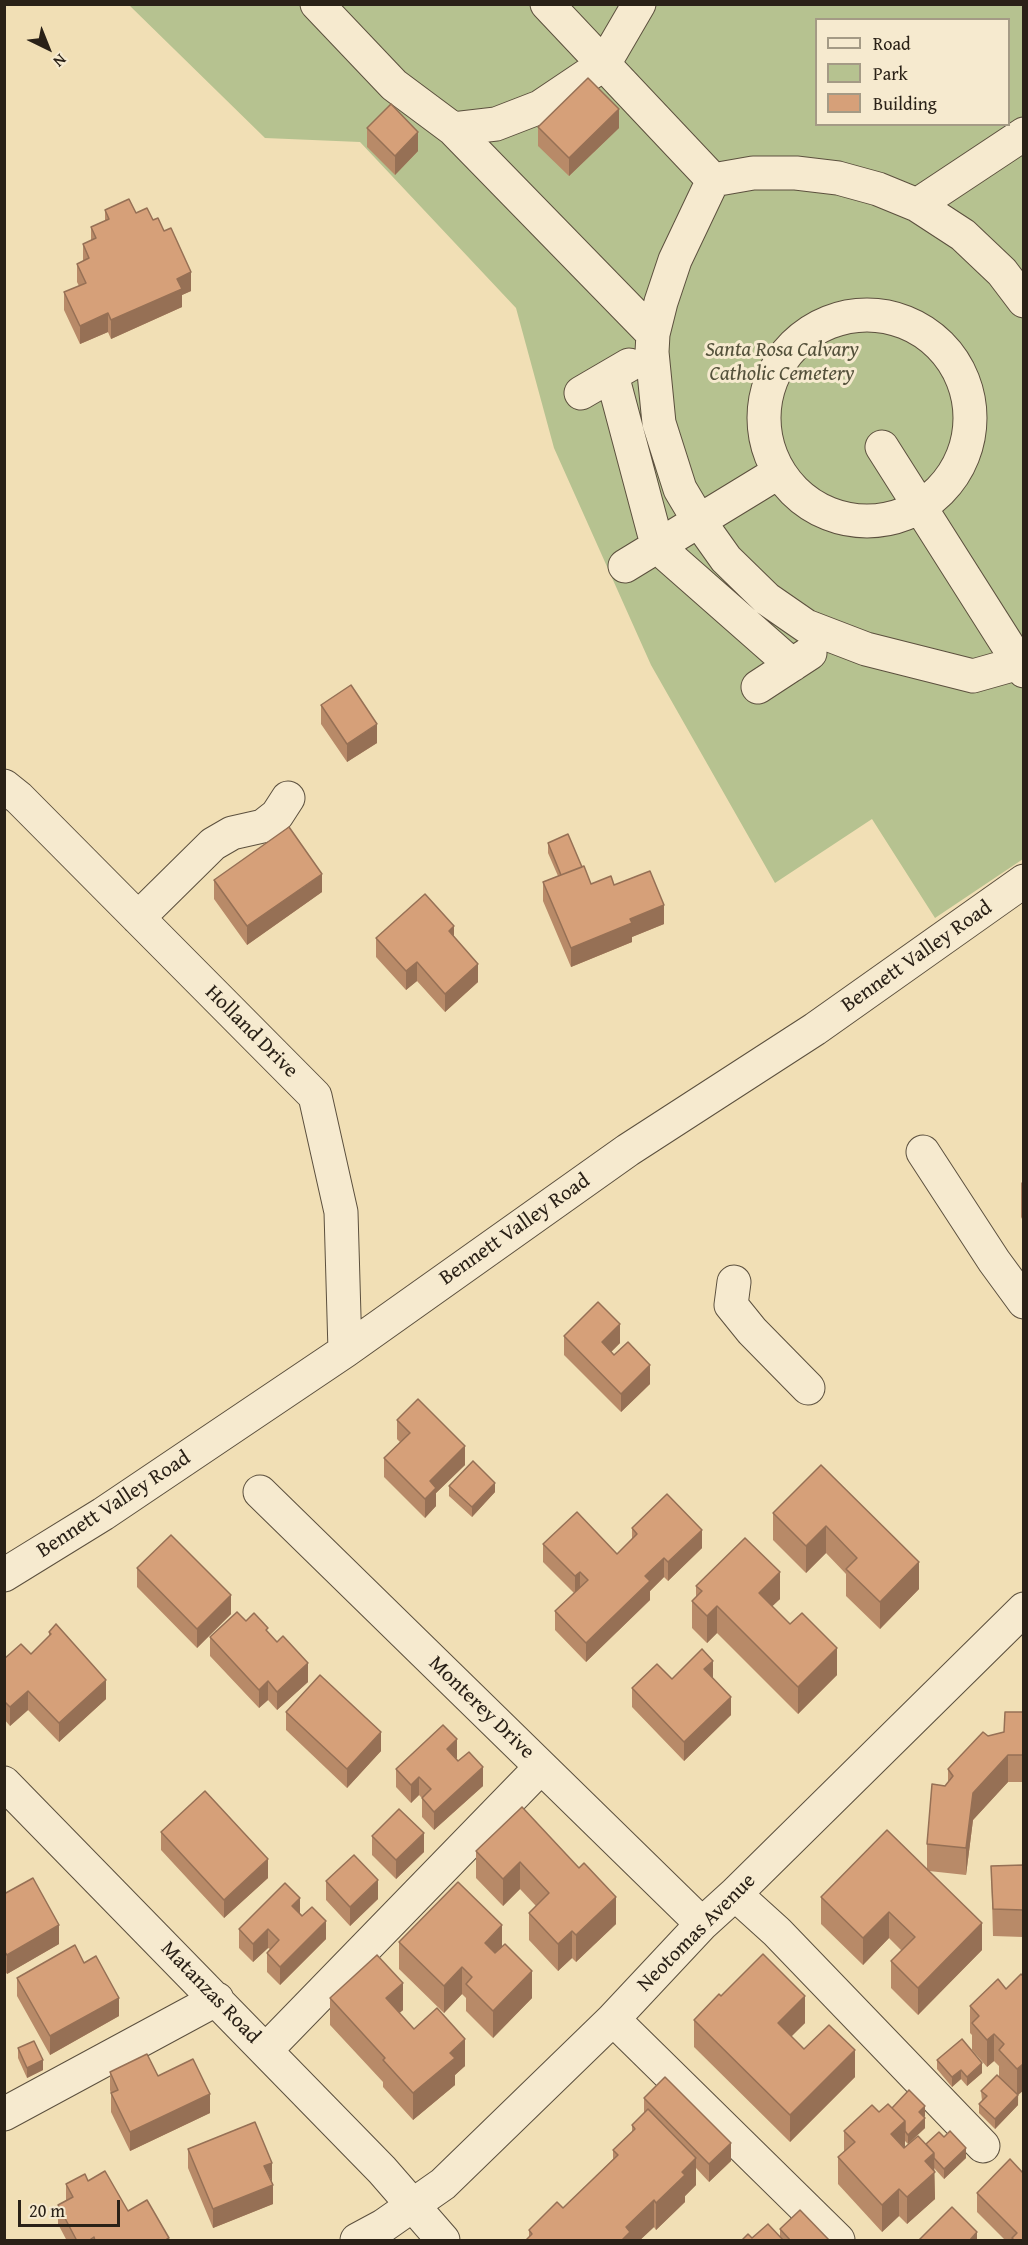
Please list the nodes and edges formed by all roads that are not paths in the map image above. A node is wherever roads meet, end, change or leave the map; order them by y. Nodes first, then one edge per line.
1 (317, 4) edge
2 (547, 4) edge
3 (639, 4) edge
4 (604, 64) junction
5 (453, 129) junction
6 (1019, 145) edge
7 (713, 180) junction
8 (917, 205) junction
9 (1023, 301) edge
10 (652, 343) junction
11 (612, 375) junction
12 (581, 393) dead end
13 (882, 447) dead end
14 (779, 472) junction
15 (920, 507) junction
16 (699, 521) junction
17 (659, 545) junction
18 (626, 566) dead end
19 (834, 637) junction
20 (1022, 664) edge
21 (792, 665) junction
22 (758, 687) dead end
23 (4, 786) edge
24 (288, 798) dead end
25 (1023, 881) edge
26 (138, 918) junction
27 (923, 1152) dead end
28 (734, 1282) dead end
29 (1023, 1302) edge
30 (345, 1351) junction
31 (808, 1388) dead end
32 (260, 1492) dead end
33 (4, 1575) edge
34 (1019, 1620) edge
35 (541, 1767) junction
36 (4, 1783) edge
37 (735, 1894) junction
38 (702, 1924) junction
39 (217, 1999) junction
40 (613, 2019) junction
41 (266, 2050) junction
42 (4, 2114) edge
43 (982, 2146) dead end
44 (412, 2206) junction
45 (357, 2241) edge
46 (443, 2241) edge
47 (838, 2241) edge

1 - 5 street
2 - 4 street
3 - 4 street
4 - 5 street
4 - 7 street
5 - 10 street
6 - 8 street
7 - 8 street
7 - 10 street
8 - 9 street
10 - 11 street
10 - 16 street
11 - 12 street
11 - 17 street
13 - 15 street
14 - 15 street
14 - 15 street
14 - 16 street
15 - 20 street
16 - 17 street
16 - 19 street
17 - 18 street
17 - 21 street
19 - 20 street
19 - 21 street
21 - 22 street
23 - 26 street, Holland Drive
24 - 26 street
25 - 30 street, Bennett Valley Road
26 - 30 street, Holland Drive
27 - 29 street
28 - 31 street
30 - 33 street, Bennett Valley Road
32 - 35 street, Monterey Drive
34 - 37 street, Neotomas Avenue
35 - 38 street, Monterey Drive
35 - 41 street
36 - 39 street, Matanzas Road
37 - 38 street, Neotomas Avenue
37 - 43 street
38 - 40 street, Neotomas Avenue
39 - 41 street, Matanzas Road
39 - 42 street
40 - 44 street, Neotomas Avenue
40 - 47 street
41 - 44 street, Matanzas Road
44 - 45 street, Neotomas Avenue
44 - 46 street, Matanzas Road

